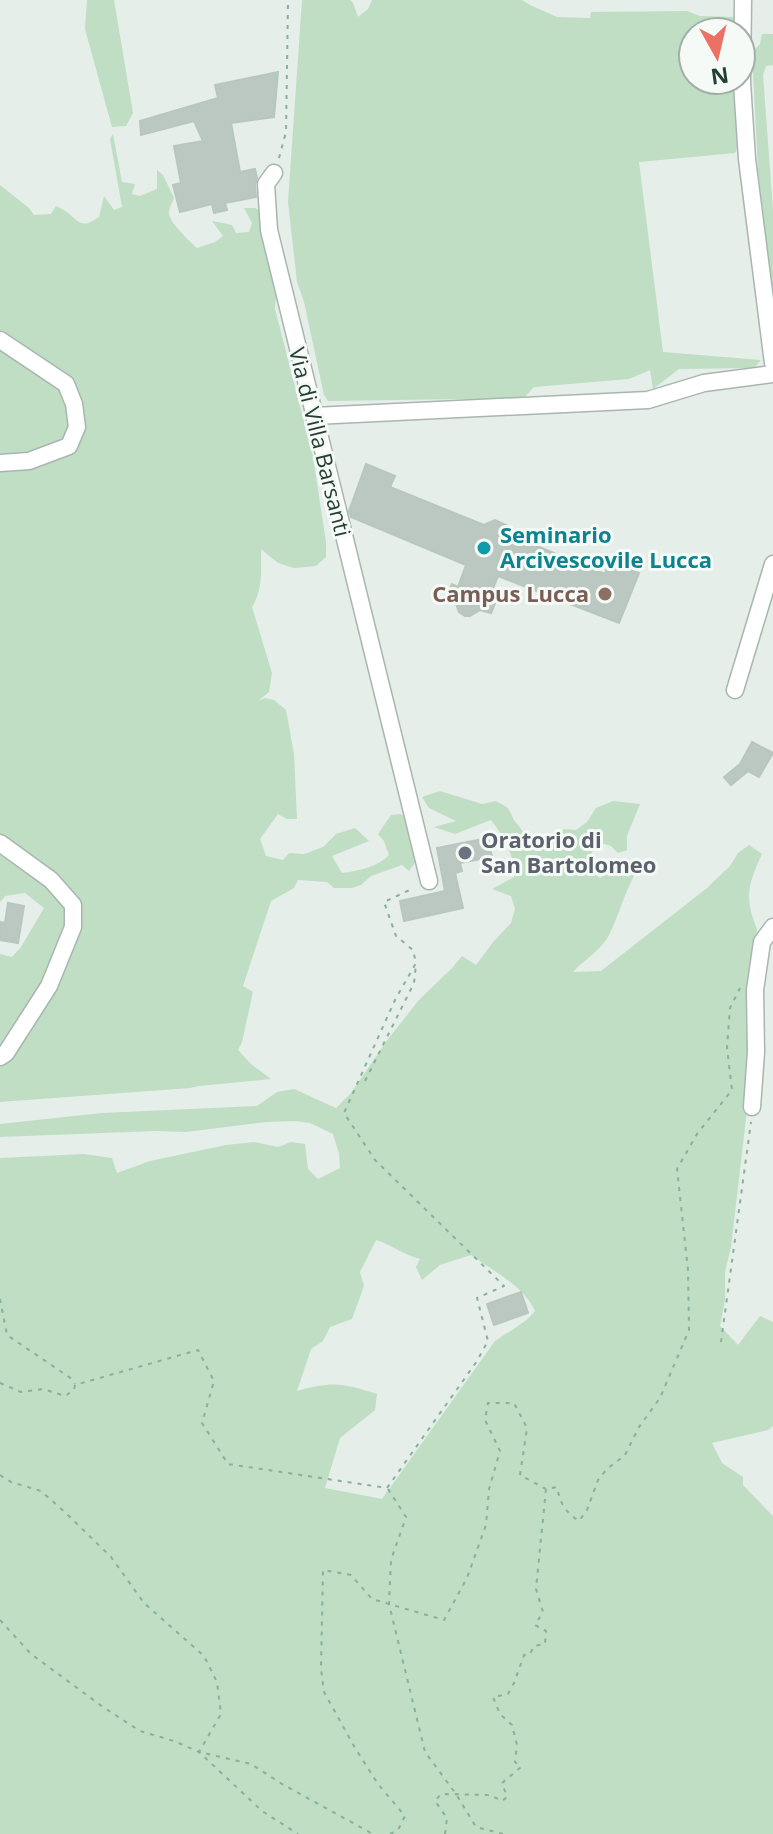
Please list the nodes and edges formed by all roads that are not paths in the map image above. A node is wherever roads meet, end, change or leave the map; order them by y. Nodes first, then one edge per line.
1 (743, 0) edge
2 (274, 173) road end
3 (0, 340) edge
4 (773, 363) edge
5 (773, 374) edge
6 (314, 416) junction
7 (0, 463) edge
8 (773, 564) edge
9 (735, 690) dead end
10 (0, 843) edge
11 (429, 881) road end
12 (773, 927) edge
13 (0, 1057) edge
14 (752, 1107) road end

1 - 4 street
2 - 6 street, Via di Villa Barsanti
3 - 7 street
5 - 6 street
6 - 11 street, Via di Villa Barsanti
8 - 9 street
10 - 13 street
12 - 14 street

